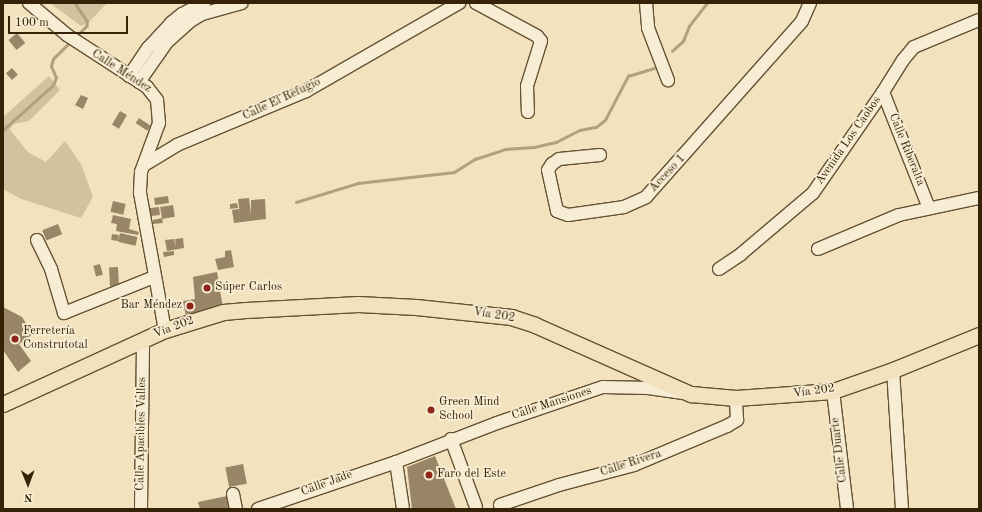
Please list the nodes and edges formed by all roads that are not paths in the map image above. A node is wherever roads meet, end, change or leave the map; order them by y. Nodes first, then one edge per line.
1 (29, 3) edge
2 (204, 3) edge
3 (242, 3) edge
4 (459, 3) edge
5 (476, 3) edge
6 (646, 3) edge
7 (810, 3) edge
8 (979, 20) edge
9 (134, 79) junction
10 (668, 80) dead end
11 (883, 92) junction
12 (528, 112) dead end
13 (600, 155) dead end
14 (144, 165) junction
15 (979, 198) edge
16 (929, 208) junction
17 (37, 240) dead end
18 (818, 249) dead end
19 (719, 269) dead end
20 (154, 277) junction
21 (164, 330) junction
22 (979, 334) edge
23 (143, 341) junction
24 (893, 370) junction
25 (833, 390) junction
26 (691, 394) junction
27 (736, 398) junction
28 (3, 404) edge
29 (451, 440) junction
30 (396, 462) junction
31 (233, 494) dead end
32 (500, 505) dead end
33 (476, 507) dead end
34 (141, 509) edge
35 (236, 509) edge
36 (258, 509) edge
37 (403, 509) edge
38 (846, 509) edge
39 (902, 509) edge

1 - 9 street, Calle Méndez
2 - 9 street
3 - 9 street
4 - 14 street, Calle El Refugio
5 - 12 street
6 - 10 street
7 - 13 street, Acceso 1
8 - 11 street, Avenida Los Caobos
9 - 14 street, Calle Méndez
11 - 16 street, Calle Riberalta
11 - 19 street, Avenida Los Caobos
14 - 20 street, Calle Méndez
15 - 16 street
16 - 18 street
17 - 20 street
20 - 21 street, Calle Méndez
21 - 23 main road, Vía 202
21 - 26 main road, Vía 202
22 - 24 main road, Vía 202
23 - 28 main road, Vía 202
23 - 34 street, Calle Apacibles Valles
24 - 25 main road, Vía 202
24 - 39 street
25 - 27 main road, Vía 202
25 - 38 street, Calle Duarte
26 - 27 main road, Vía 202
26 - 29 street, Calle Mansiones
27 - 32 street, Calle Rivera
29 - 30 street, Calle Mansiones
29 - 33 street
30 - 36 street, Calle Jade
30 - 37 street
31 - 35 street

